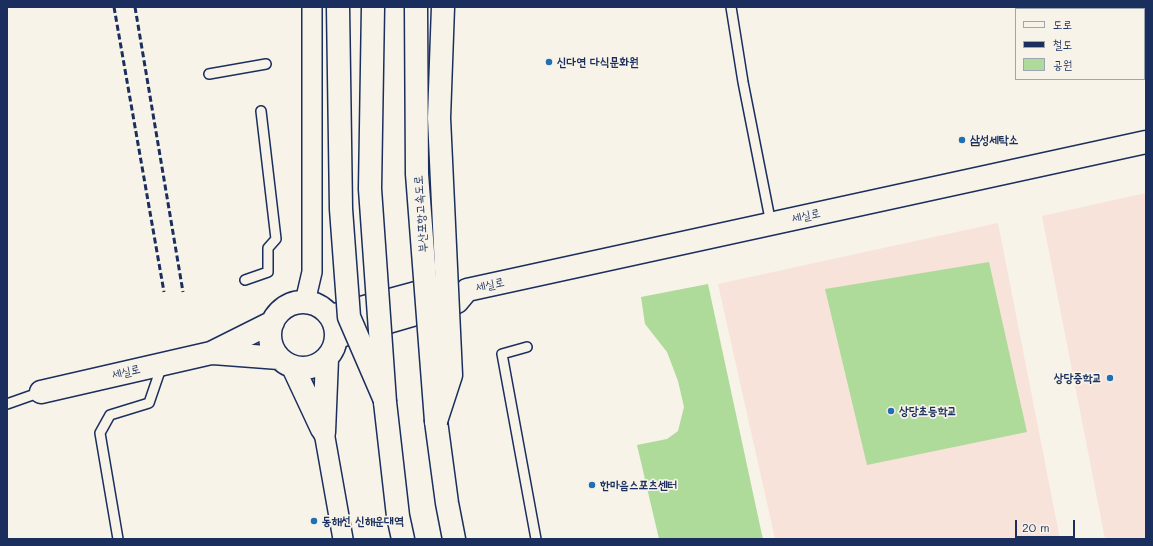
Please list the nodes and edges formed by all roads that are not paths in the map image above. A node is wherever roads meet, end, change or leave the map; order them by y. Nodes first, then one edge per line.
1 (312, 7) edge
2 (338, 7) edge
3 (373, 7) edge
4 (416, 7) edge
5 (443, 7) edge
6 (731, 7) edge
7 (266, 64) dead end
8 (210, 74) dead end
9 (261, 111) dead end
10 (1146, 142) edge
11 (771, 224) junction
12 (245, 280) dead end
13 (466, 290) junction
14 (305, 302) junction
15 (331, 316) junction
16 (273, 322) junction
17 (337, 337) junction
18 (527, 347) dead end
19 (211, 353) junction
20 (327, 359) junction
21 (286, 362) junction
22 (162, 364) junction
23 (41, 392) joint
24 (385, 402) junction
25 (7, 404) edge
26 (436, 421) junction
27 (324, 432) junction
28 (118, 539) edge
29 (343, 539) edge
30 (403, 539) edge
31 (454, 539) edge
32 (536, 539) edge

1 - 14 street
2 - 24 main road, bridge
3 - 24 main road, bridge
4 - 26 main road, 부산포항고속도로, bridge
5 - 26 main road, bridge
6 - 11 lane
7 - 8 lane
9 - 12 lane
10 - 11 main road, 세실로
11 - 13 main road, 세실로
13 - 15 main road, 세실로
13 - 17 main road, 세실로
14 - 15 main road
14 - 16 main road, 세실로
15 - 17 main road
16 - 19 main road, 세실로
16 - 21 main road
17 - 20 main road
18 - 32 lane
19 - 21 main road, 세실로
19 - 22 main road, 세실로
20 - 21 main road, 세실로
20 - 27 main road
21 - 27 main road
22 - 23 main road, 세실로
22 - 28 lane
23 - 25 lane
24 - 30 main road
26 - 31 main road, 부산포항고속도로
27 - 29 street

